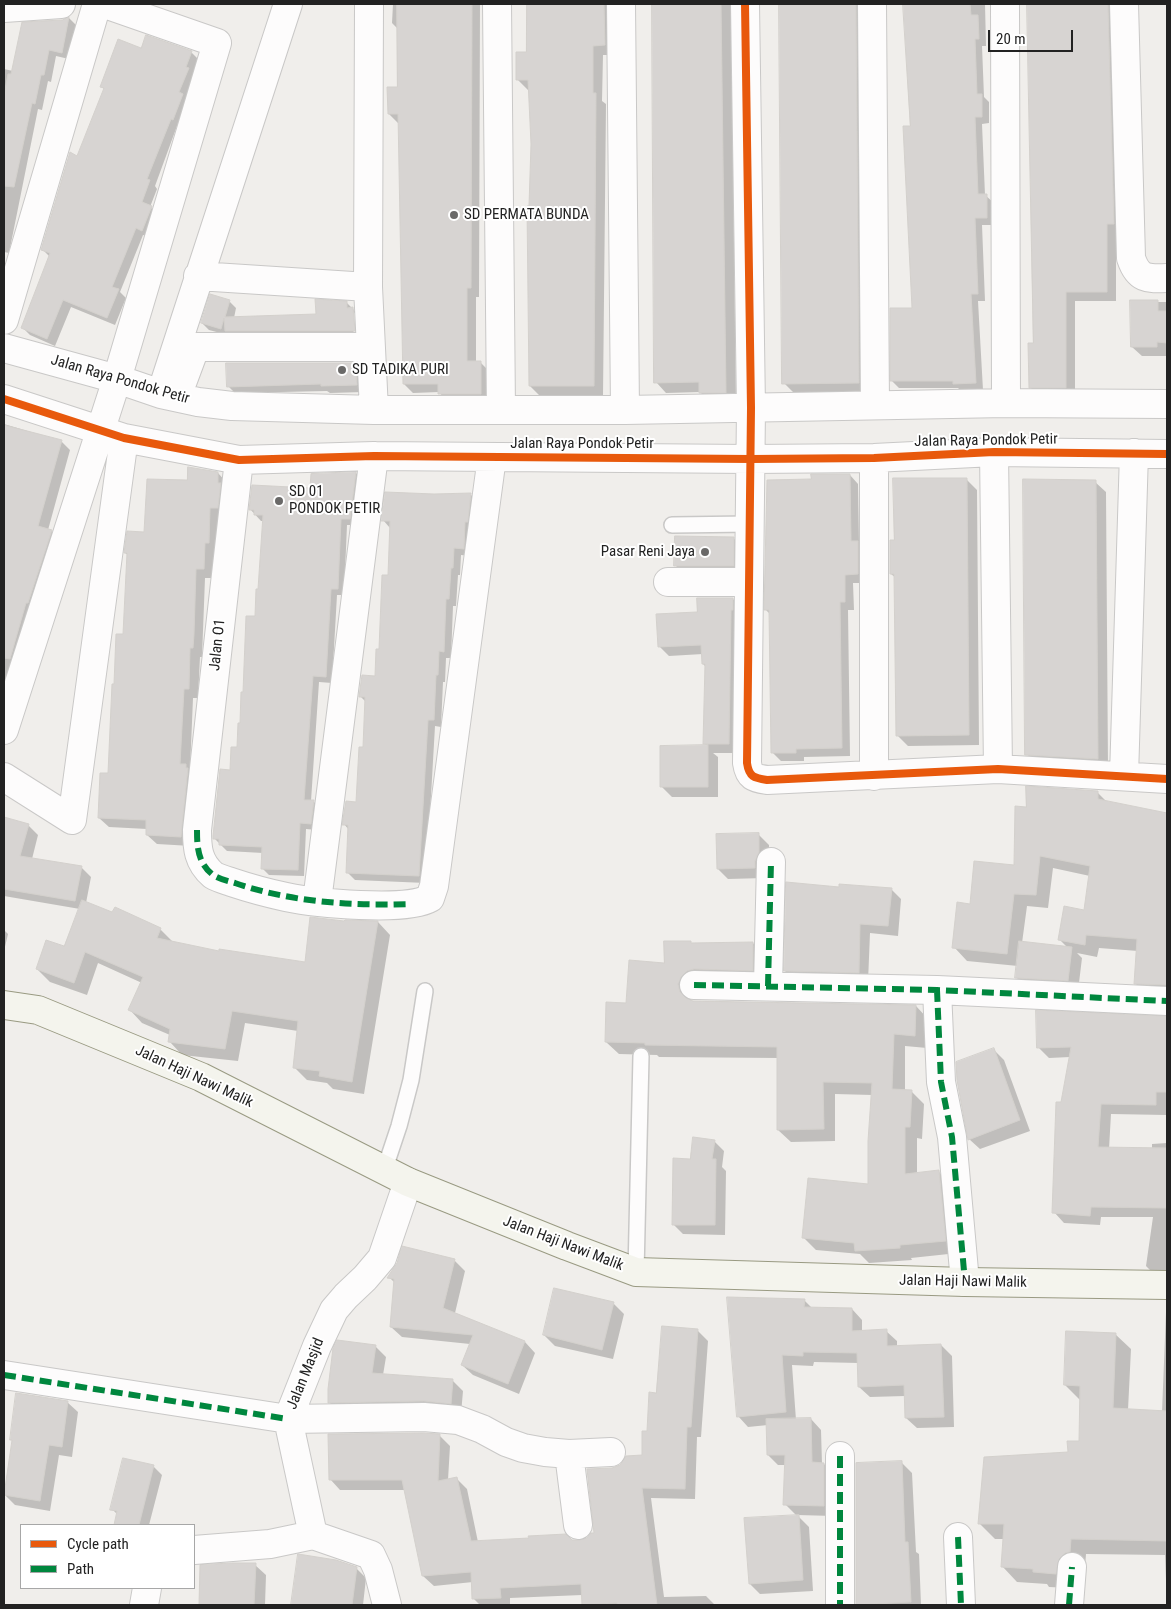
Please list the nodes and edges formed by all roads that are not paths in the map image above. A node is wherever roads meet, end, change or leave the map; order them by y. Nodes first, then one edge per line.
1 (61, 4) edge
2 (98, 4) edge
3 (105, 4) edge
4 (288, 4) edge
5 (369, 4) edge
6 (497, 4) edge
7 (621, 4) edge
8 (745, 4) edge
9 (872, 4) edge
10 (1005, 4) edge
11 (1124, 4) edge
12 (4, 8) edge
13 (198, 276) junction
14 (1167, 278) edge
15 (368, 287) junction
16 (4, 320) edge
17 (370, 347) junction
18 (4, 348) edge
19 (118, 383) junction
20 (165, 394) junction
21 (4, 400) edge
22 (1006, 403) junction
23 (1167, 404) edge
24 (875, 405) junction
25 (751, 408) junction
26 (374, 410) junction
27 (501, 410) junction
28 (625, 410) junction
29 (109, 431) junction
30 (994, 452) junction
31 (1134, 453) junction
32 (1167, 454) edge
33 (374, 456) junction
34 (492, 457) junction
35 (874, 458) junction
36 (750, 459) junction
37 (239, 460) junction
38 (90, 462) junction
39 (120, 468) junction
40 (750, 524) junction
41 (672, 525) dead end
42 (668, 582) dead end
43 (749, 582) junction
44 (4, 730) edge
45 (998, 770) junction
46 (874, 776) junction
47 (1124, 776) junction
48 (4, 777) edge
49 (1167, 778) edge
50 (771, 862) dead end
51 (317, 901) junction
52 (694, 985) dead end
53 (768, 986) junction
54 (936, 990) junction
55 (425, 991) dead end
56 (1167, 1001) edge
57 (4, 1005) edge
58 (641, 1056) dead end
59 (396, 1177) junction
60 (636, 1272) junction
61 (964, 1282) junction
62 (1167, 1285) edge
63 (4, 1375) edge
64 (288, 1419) junction
65 (611, 1452) dead end
66 (569, 1454) junction
67 (840, 1456) dead end
68 (578, 1525) dead end
69 (313, 1535) junction
70 (958, 1537) dead end
71 (195, 1550) edge
72 (1072, 1567) dead end
73 (147, 1589) edge
74 (144, 1605) edge
75 (387, 1605) edge
76 (840, 1605) edge
77 (961, 1605) edge
78 (1069, 1605) edge

1 - 12 street
2 - 16 street
3 - 19 street
4 - 13 street
5 - 15 street
6 - 27 street
7 - 28 street
8 - 25 street
9 - 24 street
10 - 22 street
11 - 14 street
13 - 15 street
13 - 20 street
15 - 17 street
17 - 20 street
17 - 26 street
18 - 19 street, Jalan Raya Pondok Petir
19 - 20 street, Jalan Raya Pondok Petir
19 - 29 street
20 - 26 street, Jalan Raya Pondok Petir
21 - 29 street, Jalan Raya Pondok Petir
22 - 23 street, Jalan Raya Pondok Petir
22 - 24 street, Jalan Raya Pondok Petir
24 - 25 street, Jalan Raya Pondok Petir
25 - 28 street, Jalan Raya Pondok Petir
25 - 36 street
26 - 27 street, Jalan Raya Pondok Petir
27 - 28 street, Jalan Raya Pondok Petir
29 - 37 street, Jalan Raya Pondok Petir
29 - 38 street
29 - 39 street
30 - 31 street, Jalan Raya Pondok Petir
30 - 35 street, Jalan Raya Pondok Petir
30 - 45 street
31 - 32 street, Jalan Raya Pondok Petir
31 - 47 street
33 - 34 street, Jalan Raya Pondok Petir
33 - 37 street, Jalan Raya Pondok Petir
33 - 51 street
34 - 36 street, Jalan Raya Pondok Petir
34 - 51 street, Jalan O1
35 - 36 street, Jalan Raya Pondok Petir
35 - 46 street
36 - 40 street
37 - 51 street, Jalan O1
38 - 39 street
38 - 44 street
39 - 48 street
40 - 41 lane
40 - 43 street
42 - 43 street
43 - 46 street
45 - 46 street
45 - 47 street
47 - 49 street
50 - 53 street
52 - 53 street
53 - 54 street
54 - 56 street
54 - 61 street
55 - 59 lane
57 - 59 main road, Jalan Haji Nawi Malik
58 - 60 lane
59 - 60 main road, Jalan Haji Nawi Malik
59 - 64 street, Jalan Masjid
60 - 61 main road, Jalan Haji Nawi Malik
61 - 62 main road, Jalan Haji Nawi Malik
63 - 64 street
64 - 66 street
64 - 69 street, Jalan Masjid
65 - 66 street
66 - 68 street
67 - 76 street
69 - 71 street
69 - 75 street
70 - 77 street
72 - 78 street
73 - 74 street

